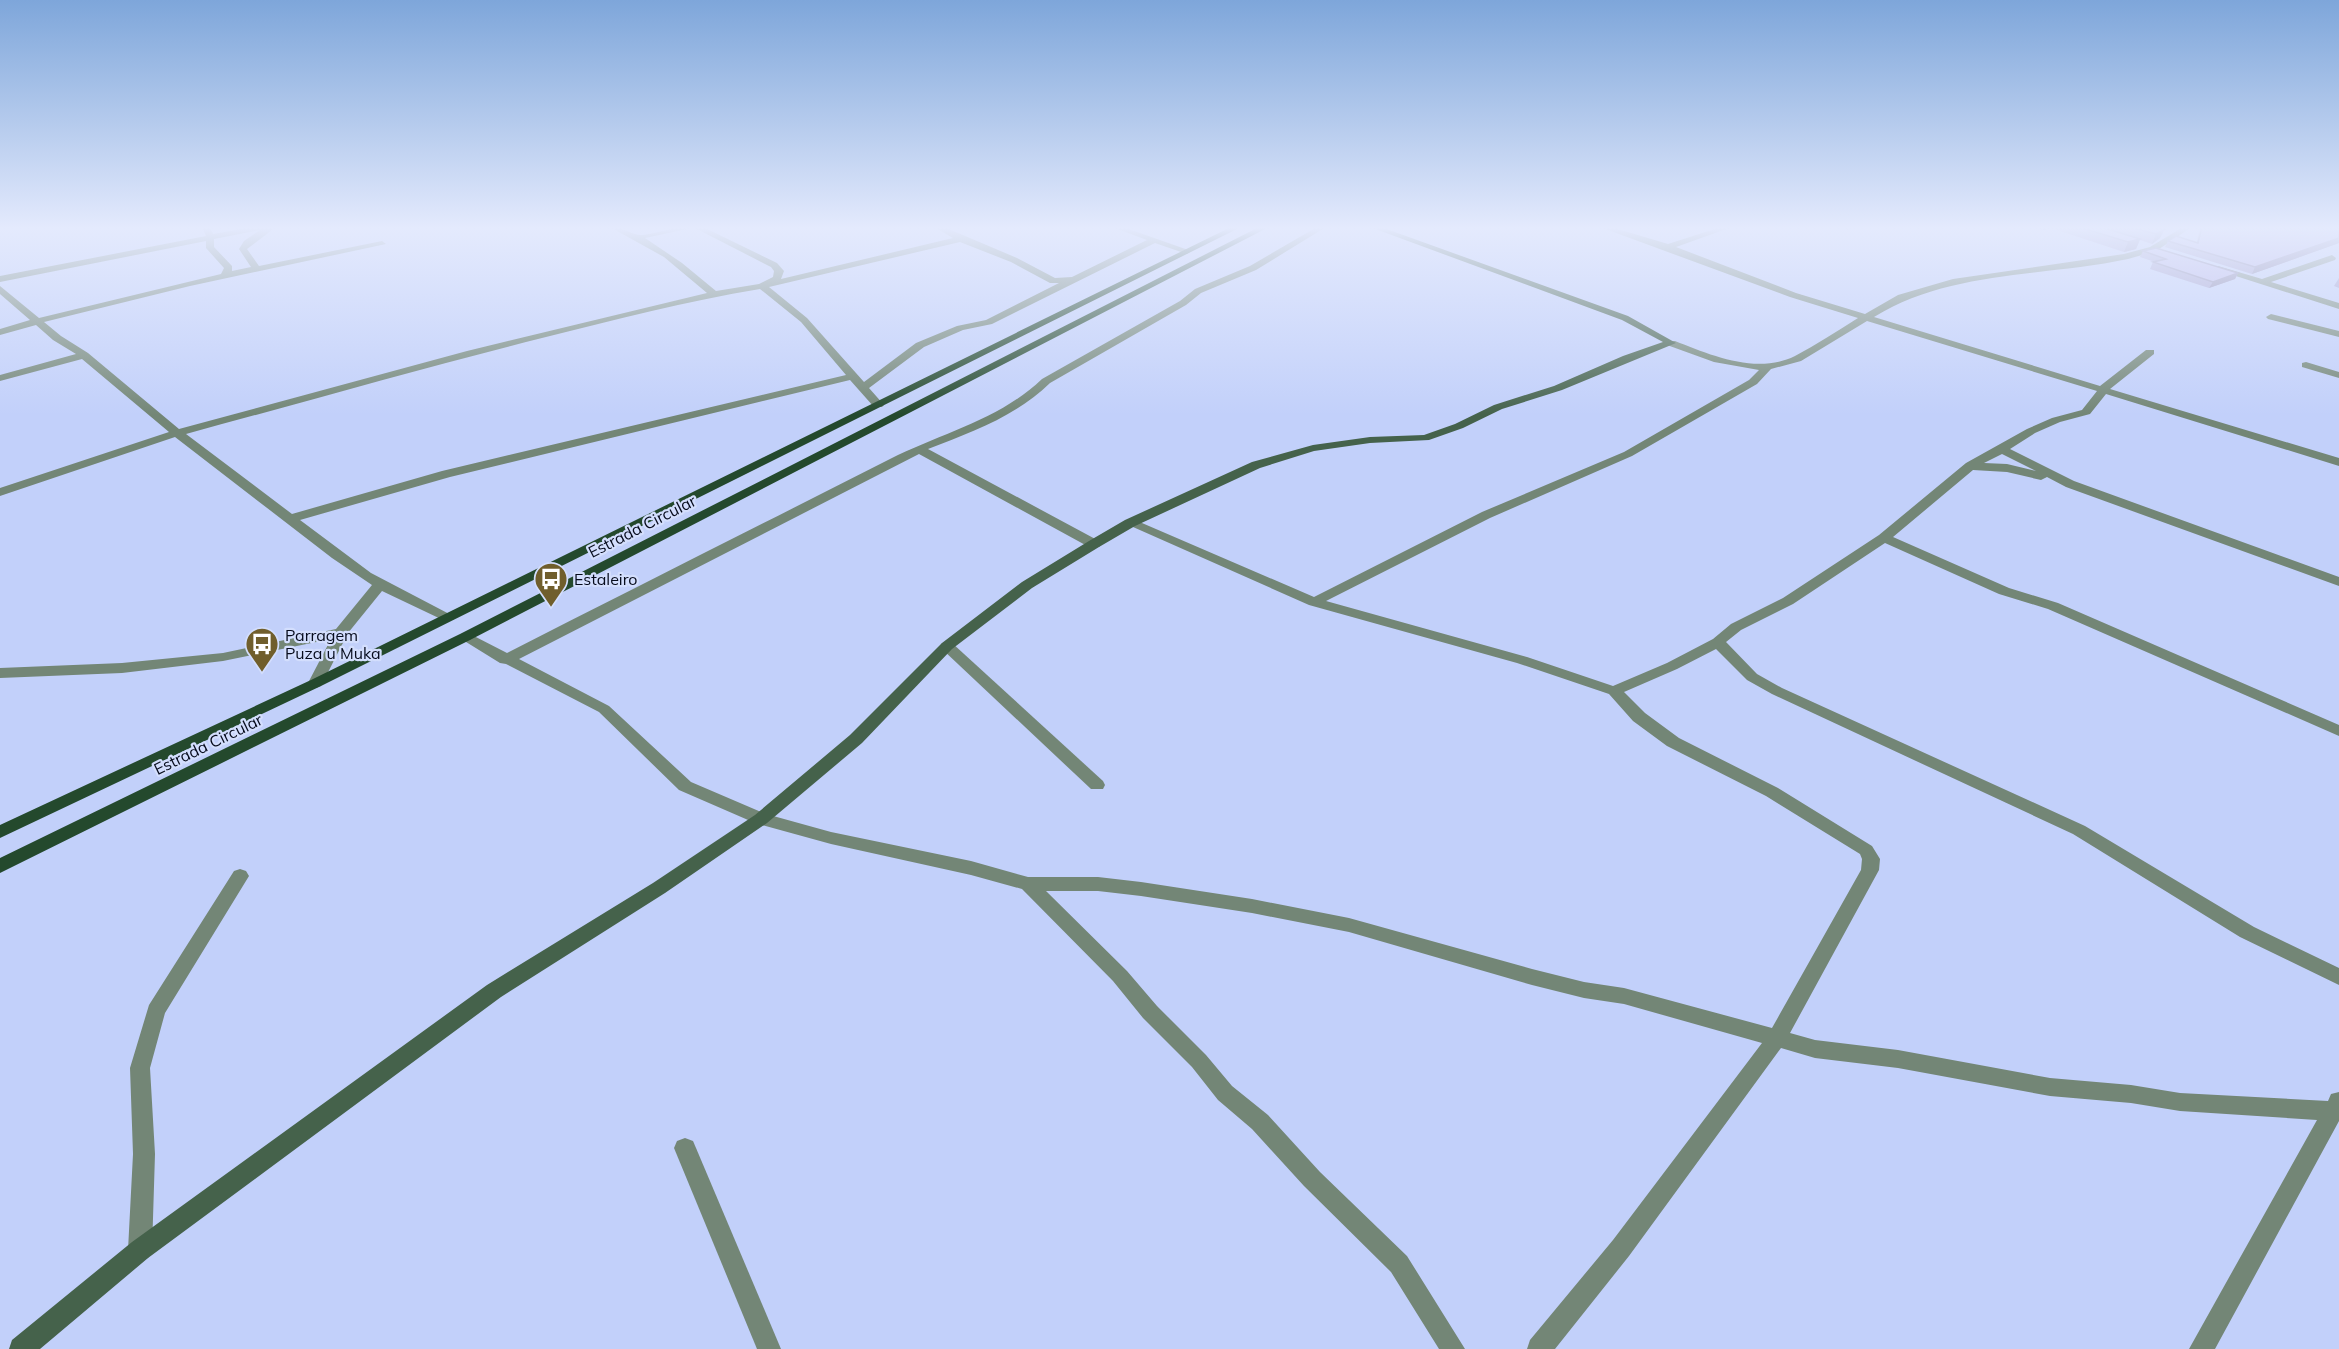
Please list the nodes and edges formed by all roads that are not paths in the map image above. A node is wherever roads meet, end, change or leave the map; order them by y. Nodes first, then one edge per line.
1 (1, 290) edge
2 (160, 290) edge
3 (709, 290) edge
4 (738, 290) edge
5 (767, 290) edge
6 (1045, 290) edge
7 (1109, 290) edge
8 (1142, 290) edge
9 (1201, 290) edge
10 (1553, 290) edge
11 (1783, 290) edge
12 (1925, 290) edge
13 (2288, 290) edge
14 (714, 294) junction
15 (2339, 306) edge
16 (1868, 316) junction
17 (2271, 317) dead end
18 (36, 321) junction
19 (0, 332) edge
20 (2339, 334) edge
21 (1671, 342) junction
22 (2150, 352) dead end
23 (84, 355) junction
24 (2306, 365) dead end
25 (1766, 368) junction
26 (2339, 375) edge
27 (853, 376) junction
28 (0, 378) edge
29 (863, 388) junction
30 (2104, 388) junction
31 (878, 405) junction
32 (177, 433) junction
33 (919, 449) junction
34 (2002, 449) junction
35 (2339, 462) edge
36 (1970, 466) junction
37 (2070, 484) junction
38 (0, 492) edge
39 (291, 519) junction
40 (1130, 523) junction
41 (1884, 538) junction
42 (1094, 544) junction
43 (2339, 582) edge
44 (379, 585) junction
45 (1314, 602) junction
46 (448, 617) junction
47 (341, 632) junction
48 (465, 637) junction
49 (1718, 642) junction
50 (947, 646) junction
51 (505, 660) junction
52 (0, 673) edge
53 (316, 683) junction
54 (1614, 692) junction
55 (2339, 731) edge
56 (1097, 785) dead end
57 (761, 819) junction
58 (0, 832) edge
59 (0, 866) edge
60 (240, 876) dead end
61 (1028, 884) junction
62 (2339, 977) edge
63 (1777, 1038) junction
64 (2336, 1106) edge
65 (685, 1148) dead end
66 (140, 1250) junction
67 (21, 1349) edge
68 (769, 1349) edge
69 (1454, 1349) edge
70 (1539, 1349) edge
71 (2201, 1349) edge

1 - 18 street
2 - 18 street
3 - 14 street
4 - 14 street
5 - 27 street
6 - 29 street
7 - 31 main road, Estrada Circular
8 - 48 main road, Estrada Circular
9 - 33 street
10 - 21 street
11 - 16 street
12 - 16 street
13 - 15 street
14 - 32 street
16 - 25 street
16 - 30 street
17 - 20 street
18 - 19 street
18 - 23 street
21 - 25 street
21 - 40 street
22 - 30 street
23 - 28 street
23 - 32 street
24 - 26 street
25 - 45 street
27 - 29 street
27 - 39 street
29 - 31 street
30 - 34 street
30 - 35 street
31 - 46 main road, Estrada Circular
32 - 38 street
32 - 39 street
33 - 42 street
33 - 51 street
34 - 36 street
34 - 37 street
36 - 37 street
36 - 41 street
37 - 43 street
39 - 44 street
40 - 42 street
40 - 45 street
41 - 49 street
41 - 55 street
42 - 50 street
44 - 46 street
44 - 47 street
45 - 54 street
46 - 53 main road, Estrada Circular
47 - 52 street
47 - 53 street
48 - 51 street
48 - 59 main road, Estrada Circular
49 - 54 street
49 - 62 street
50 - 56 street
50 - 57 street
51 - 57 street
53 - 58 main road, Estrada Circular
54 - 63 street
57 - 61 street
57 - 66 street
60 - 66 street
61 - 63 street
61 - 69 street
63 - 64 street
63 - 70 street
64 - 71 street
65 - 68 street
66 - 67 street

